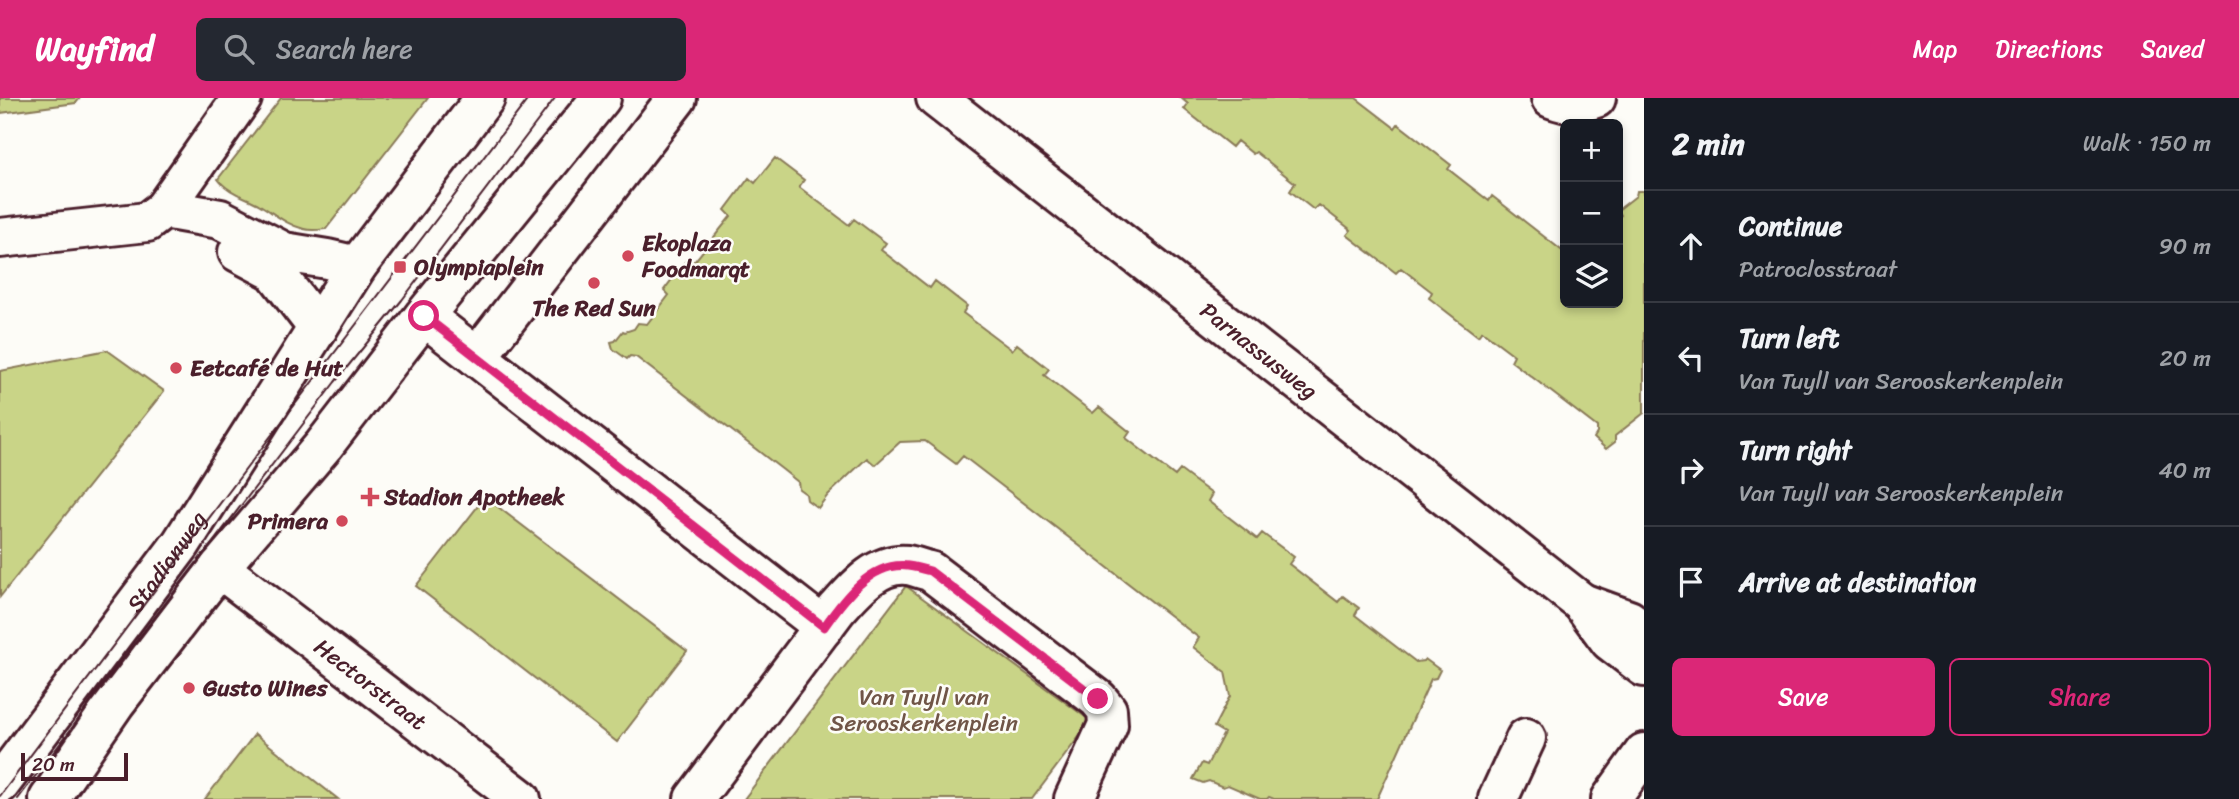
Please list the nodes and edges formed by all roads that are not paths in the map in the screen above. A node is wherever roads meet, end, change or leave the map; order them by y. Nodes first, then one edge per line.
1 (242, 98) edge
2 (485, 98) edge
3 (601, 98) edge
4 (677, 98) edge
5 (936, 98) edge
6 (1550, 98) edge
7 (1596, 98) edge
8 (155, 216) junction
9 (0, 238) edge
10 (357, 266) junction
11 (424, 316) junction
12 (318, 328) junction
13 (477, 356) junction
14 (219, 568) junction
15 (1582, 603) junction
16 (824, 627) junction
17 (1644, 631) edge
18 (1644, 667) edge
19 (1527, 738) dead end
20 (1644, 753) edge
21 (0, 784) edge
22 (50, 799) edge
23 (521, 799) edge
24 (694, 799) edge
25 (1074, 799) edge
26 (1498, 799) edge
27 (1611, 799) edge

1 - 8 street
2 - 10 street
3 - 11 street
4 - 13 street
5 - 15 street, Parnassusweg
6 - 7 street
8 - 9 street
8 - 10 street
8 - 12 street
10 - 12 street
11 - 13 street
11 - 14 street, Stadionweg
12 - 21 street, Stadionweg
13 - 16 street
14 - 22 street, Stadionweg
14 - 23 street, Hectorstraat
15 - 17 street, Parnassusweg
15 - 18 street, Parnassusweg
16 - 24 street
16 - 25 street
19 - 26 street
20 - 27 street

